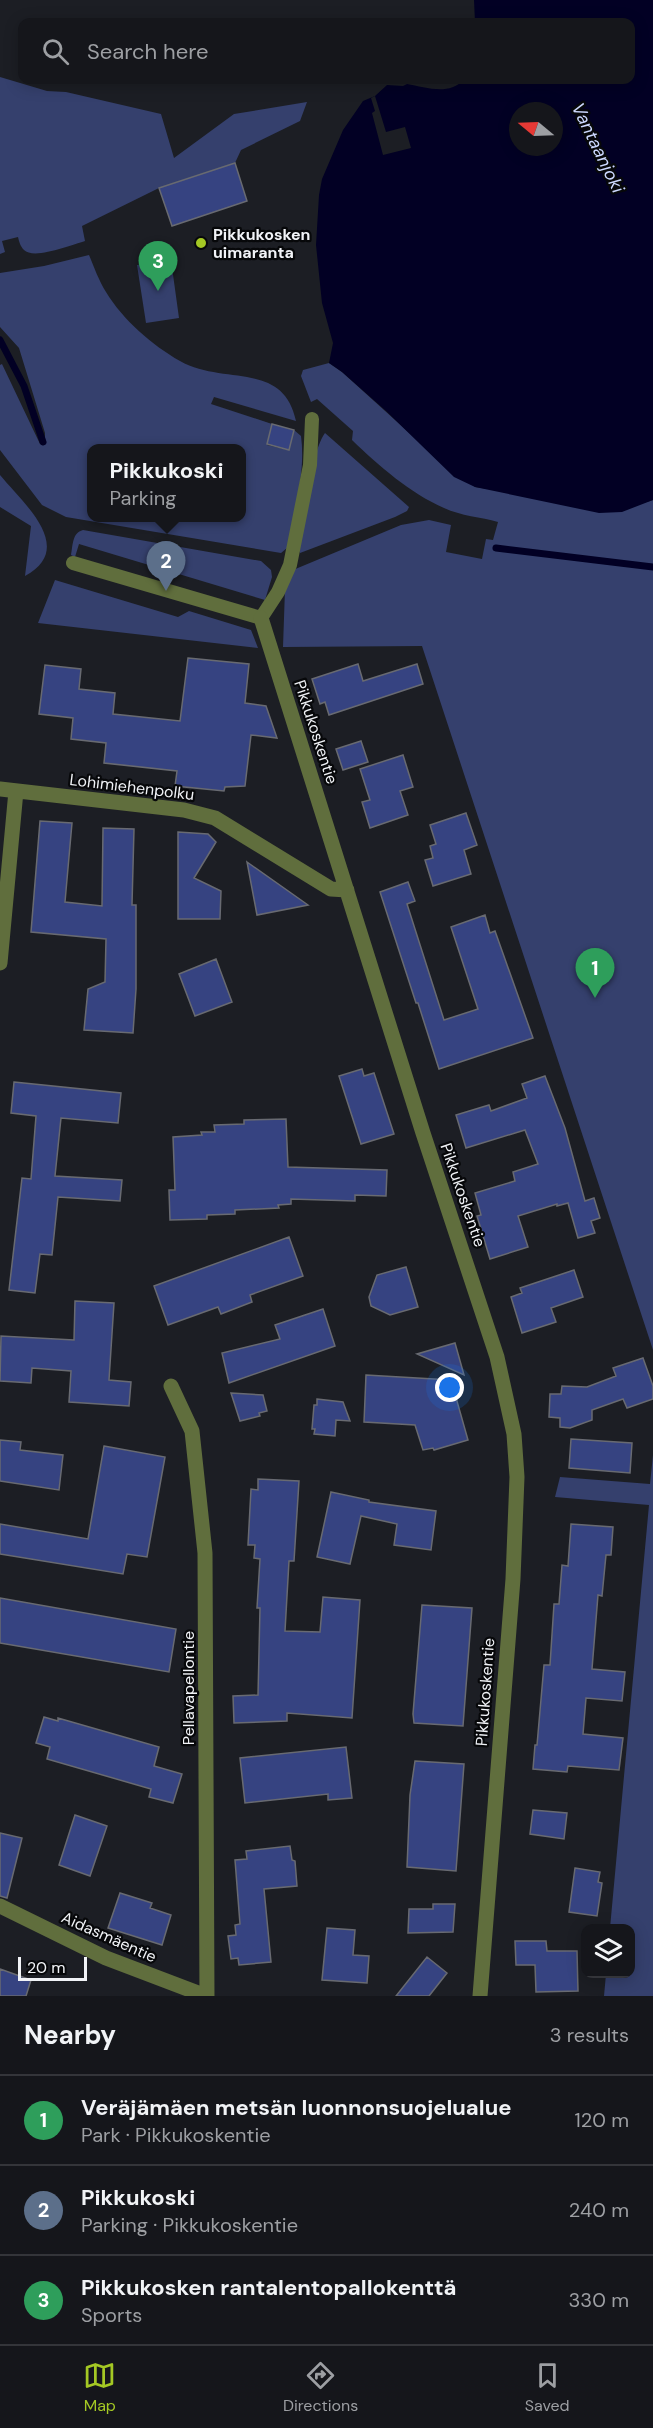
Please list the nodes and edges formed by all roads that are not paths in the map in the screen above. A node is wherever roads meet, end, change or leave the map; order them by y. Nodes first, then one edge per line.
1 (312, 419) dead end
2 (73, 562) dead end
3 (261, 618) junction
4 (0, 789) edge
5 (16, 791) junction
6 (347, 890) junction
7 (0, 963) edge
8 (171, 1386) dead end
9 (0, 1906) edge
10 (207, 1996) edge
11 (480, 1996) edge

1 - 3 lane
2 - 3 lane
3 - 6 street, Pikkukoskentie
4 - 5 street, Lohimiehenpolku
5 - 6 street, Lohimiehenpolku
5 - 7 street
6 - 11 street, Pikkukoskentie
8 - 10 street, Pellavapellontie
9 - 10 street, Aidasmäentie

